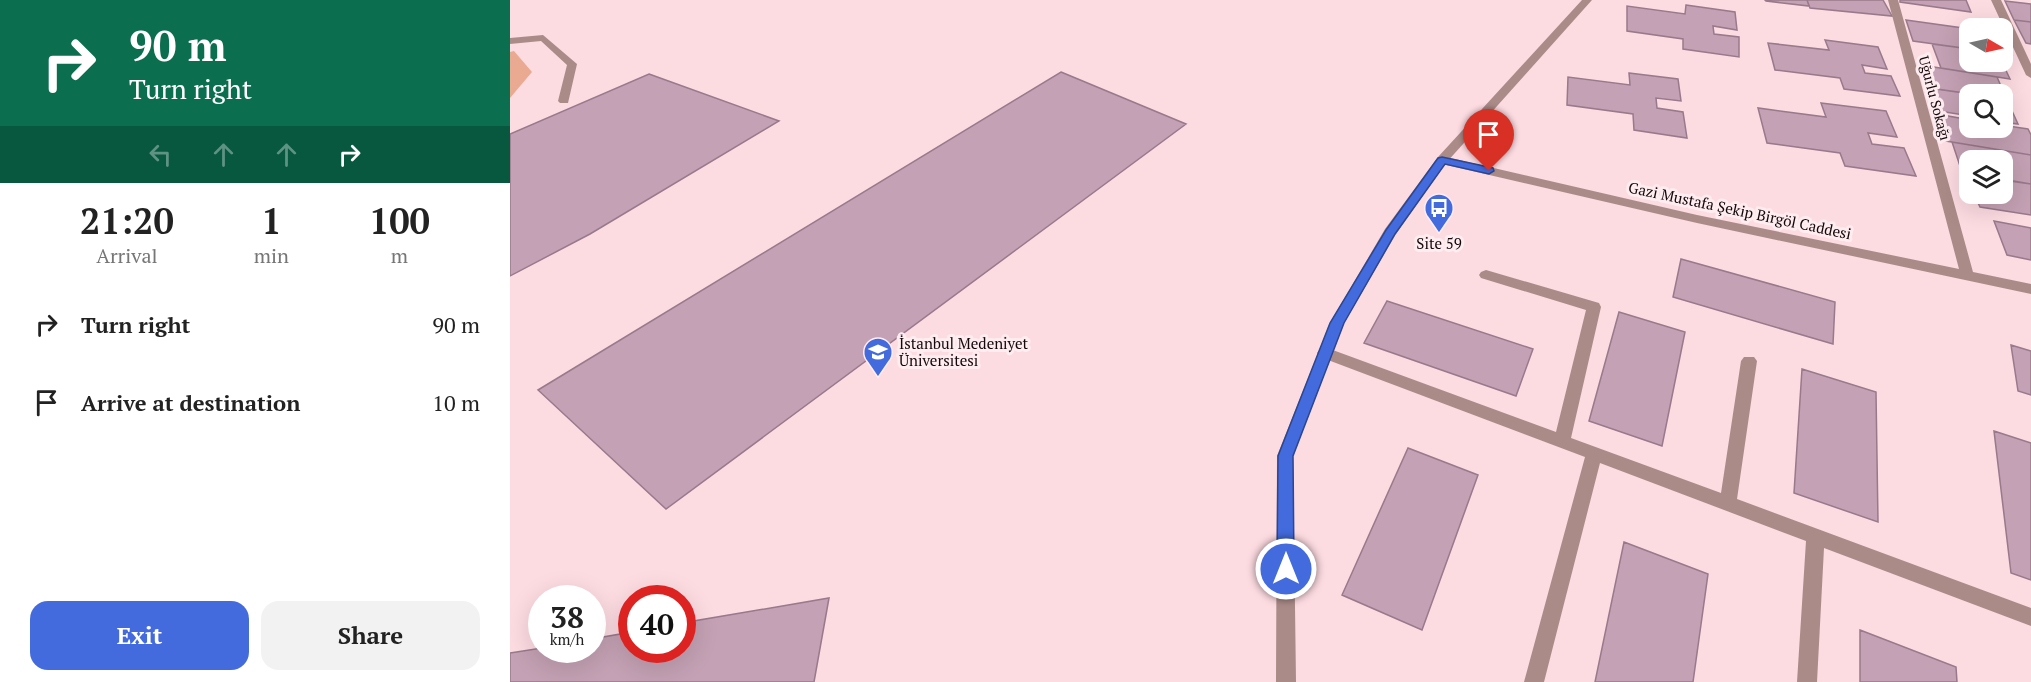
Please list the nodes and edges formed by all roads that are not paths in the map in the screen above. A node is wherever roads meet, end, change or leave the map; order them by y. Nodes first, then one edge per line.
1 (1587, 0) edge
2 (1893, 0) edge
3 (1996, 0) edge
4 (510, 41) edge
5 (2031, 75) edge
6 (564, 102) dead end
7 (1442, 160) junction
8 (1967, 274) junction
9 (1486, 275) dead end
10 (2031, 288) edge
11 (1325, 353) junction
12 (1749, 361) dead end
13 (1562, 442) junction
14 (1594, 454) junction
15 (1728, 504) junction
16 (1815, 536) junction
17 (2031, 617) edge
18 (1286, 682) edge
19 (1534, 682) edge
20 (1807, 682) edge

1 - 7 street
2 - 8 street, Uğurlu Sokağı
3 - 5 street
4 - 6 street
7 - 8 street, Gazi Mustafa Şekip Birgöl Caddesi
7 - 11 street
8 - 10 street, Gazi Mustafa Şekip Birgöl Caddesi
9 - 13 street
11 - 13 street
11 - 18 street
12 - 15 street
13 - 14 street
14 - 15 street
14 - 19 street
15 - 16 street
16 - 17 street
16 - 20 street

